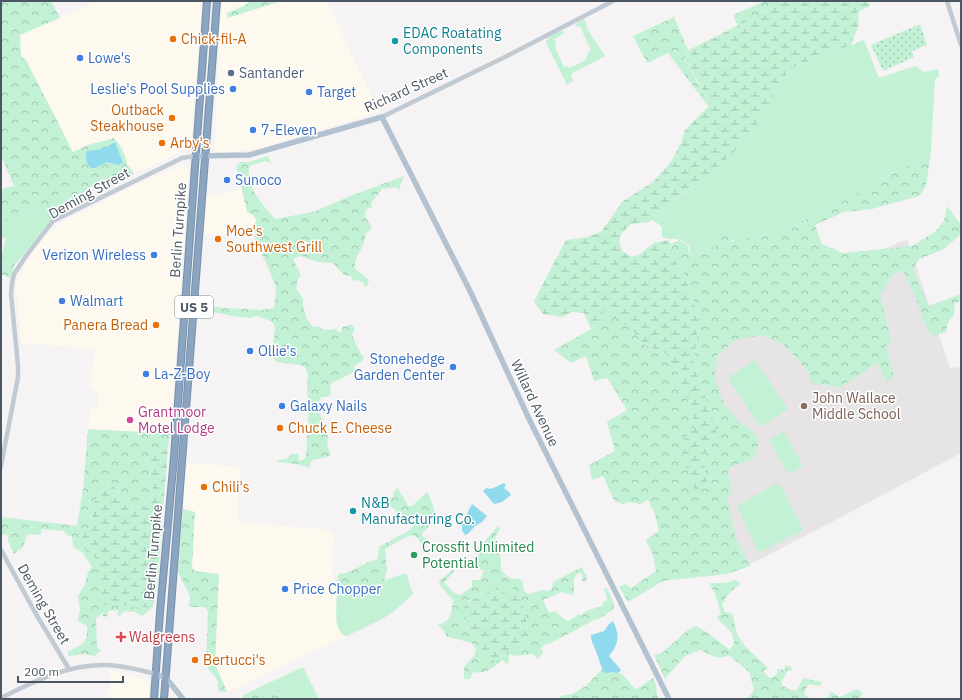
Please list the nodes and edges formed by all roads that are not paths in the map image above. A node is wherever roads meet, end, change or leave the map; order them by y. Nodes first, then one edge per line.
1 (207, 1) edge
2 (217, 1) edge
3 (614, 1) edge
4 (947, 1) edge
5 (205, 23) junction
6 (215, 24) junction
7 (961, 45) edge
8 (382, 117) junction
9 (195, 156) junction
10 (206, 156) junction
11 (1, 466) edge
12 (1, 550) edge
13 (69, 669) junction
14 (156, 674) junction
15 (166, 678) junction
16 (1, 698) edge
17 (154, 699) edge
18 (164, 699) edge
19 (184, 699) edge
20 (669, 699) edge

1 - 5 highway, Berlin Turnpike / US 5
2 - 6 highway, Berlin Turnpike / US 5
3 - 8 street, Richard Street
4 - 7 street
5 - 6 highway
5 - 9 highway, Berlin Turnpike / US 5
6 - 10 highway, Berlin Turnpike / US 5
8 - 10 main road, Richard Street
8 - 20 main road, Willard Avenue
9 - 10 main road, Richard Street
9 - 11 street, Deming Street
9 - 14 highway, Berlin Turnpike / US 5
10 - 15 highway, Berlin Turnpike / US 5
12 - 13 street, Deming Street
13 - 14 street
13 - 16 street
14 - 15 main road
14 - 17 highway, Berlin Turnpike / US 5
15 - 18 highway, Berlin Turnpike / US 5
15 - 19 main road

